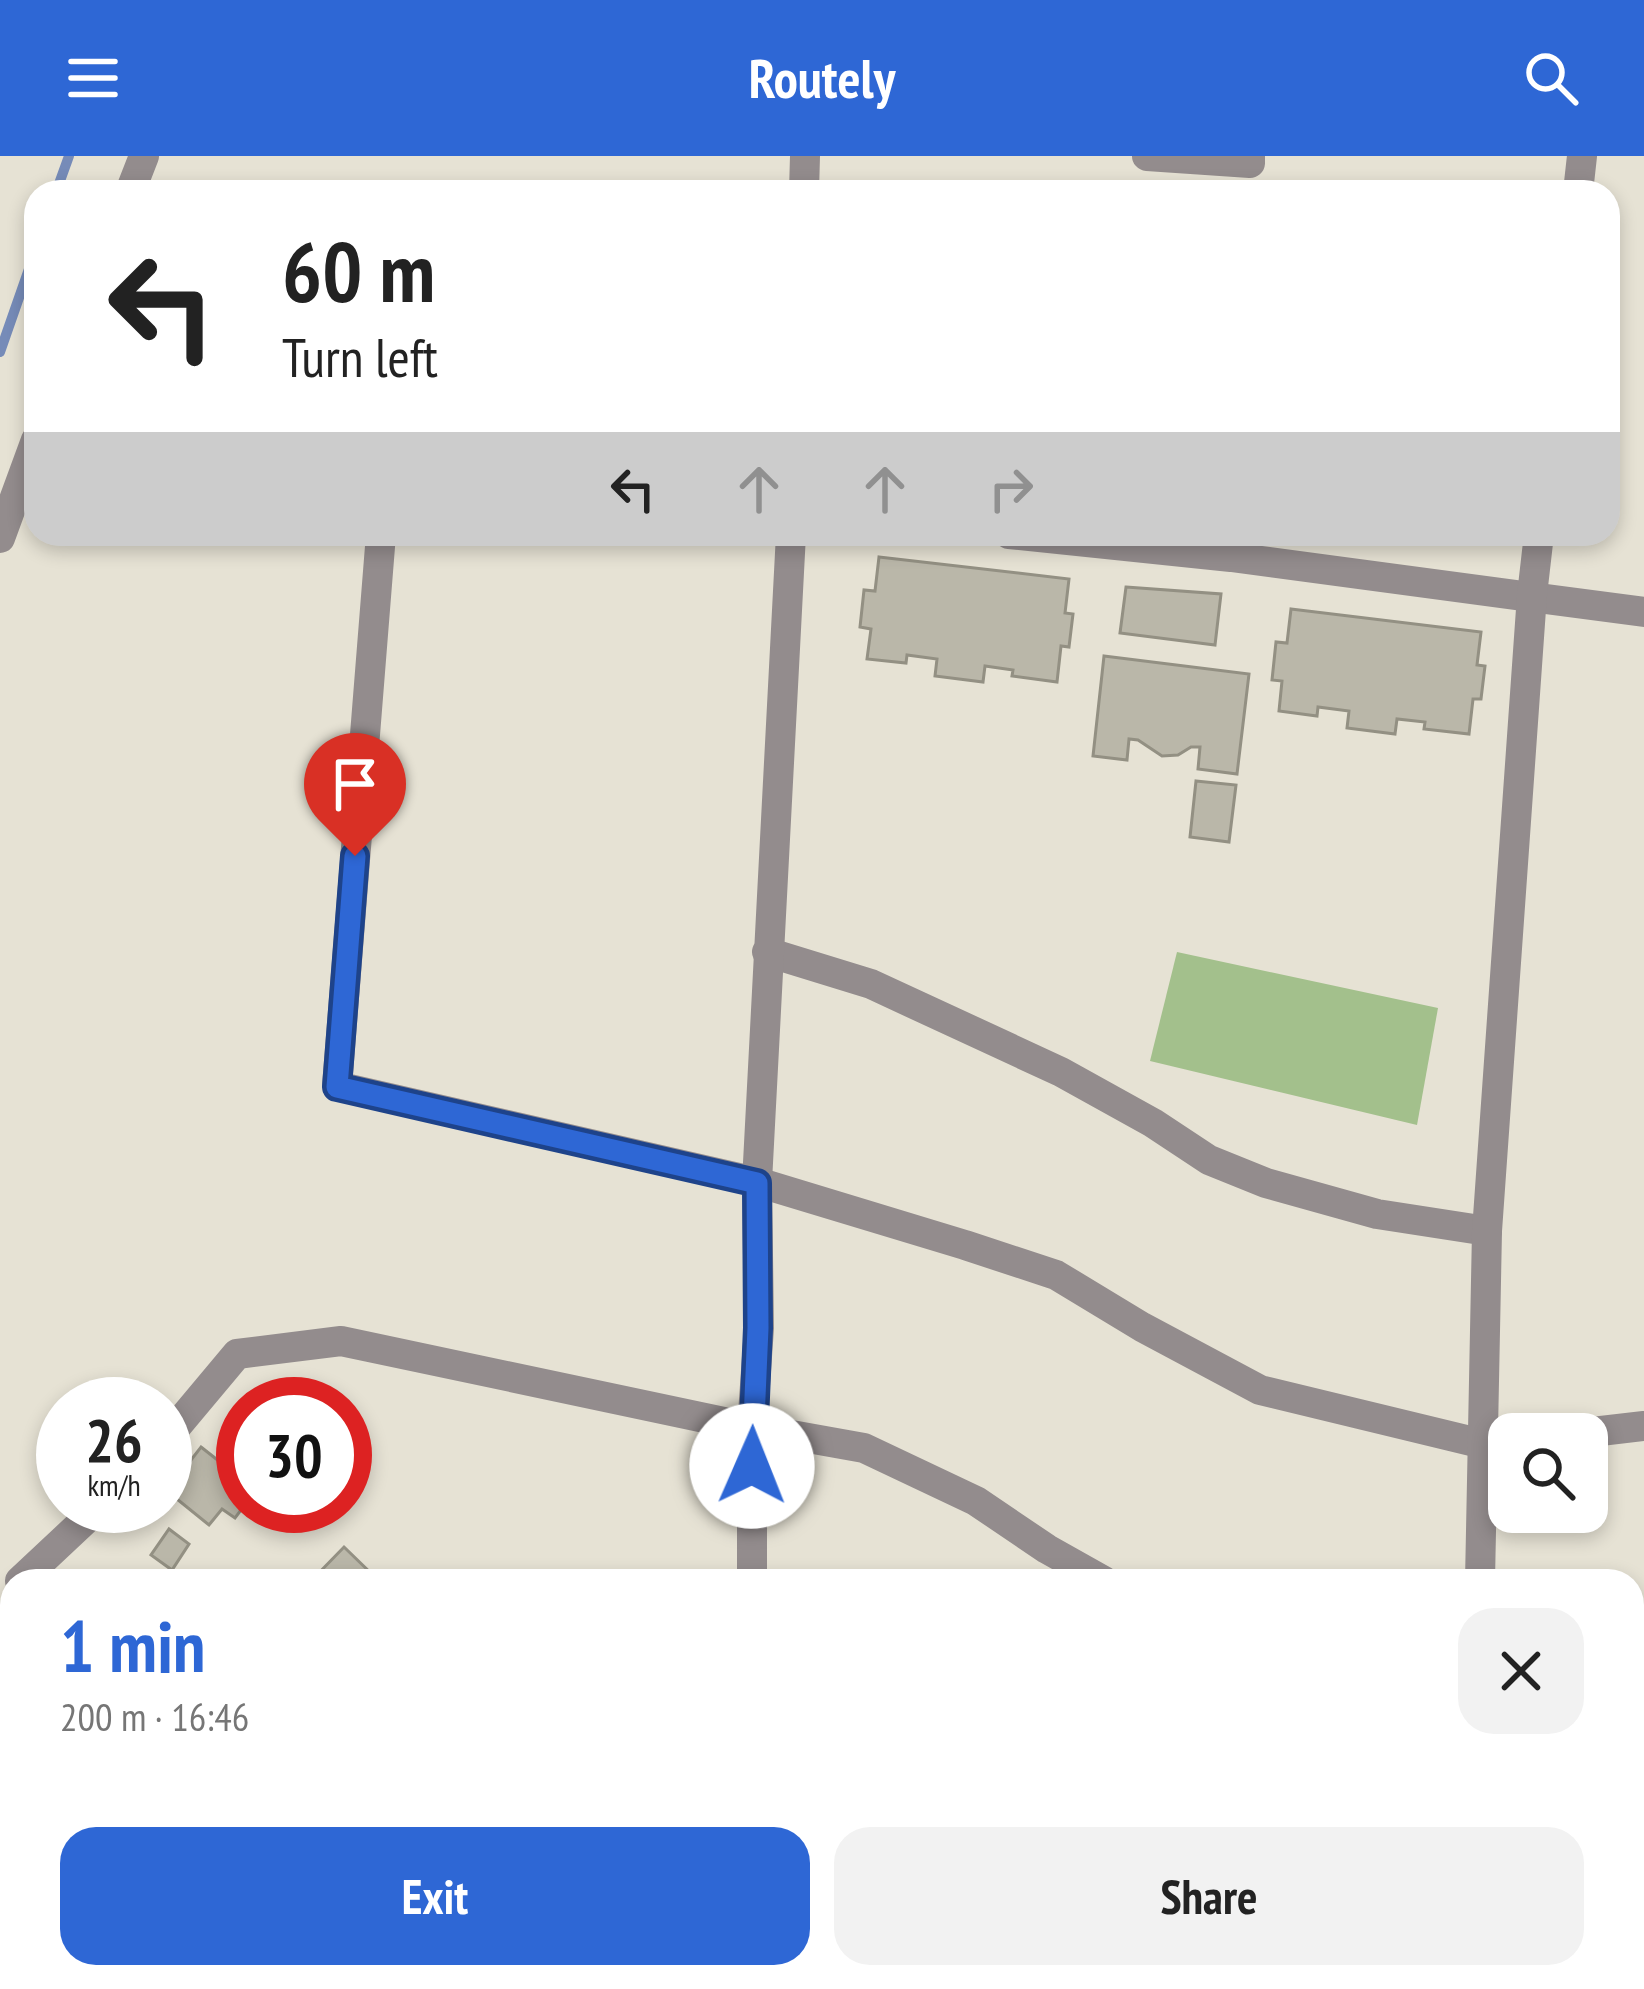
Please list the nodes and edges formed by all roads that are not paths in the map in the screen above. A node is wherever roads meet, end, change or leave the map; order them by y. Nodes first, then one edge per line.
1 (1148, 156) edge
2 (1250, 156) edge
3 (24, 473) edge
4 (0, 538) edge
5 (380, 546) edge
6 (789, 546) edge
7 (1125, 546) edge
8 (1538, 546) edge
9 (1532, 595) junction
10 (1644, 612) edge
11 (767, 952) junction
12 (757, 1183) junction
13 (1487, 1231) junction
14 (192, 1408) edge
15 (1495, 1413) edge
16 (1644, 1426) edge
17 (752, 1428) junction
18 (1608, 1430) edge
19 (1488, 1441) edge
20 (1488, 1512) edge
21 (71, 1533) edge
22 (33, 1569) edge
23 (752, 1569) edge
24 (1082, 1569) edge
25 (1481, 1569) edge

1 - 2 street
3 - 4 street
5 - 12 street
6 - 11 street
7 - 9 street
8 - 9 street
9 - 10 street
9 - 13 street
11 - 12 street
11 - 13 street
12 - 17 street
12 - 19 street
13 - 15 street
14 - 17 street
16 - 18 street
17 - 23 street
17 - 24 street
20 - 25 street
21 - 22 street

